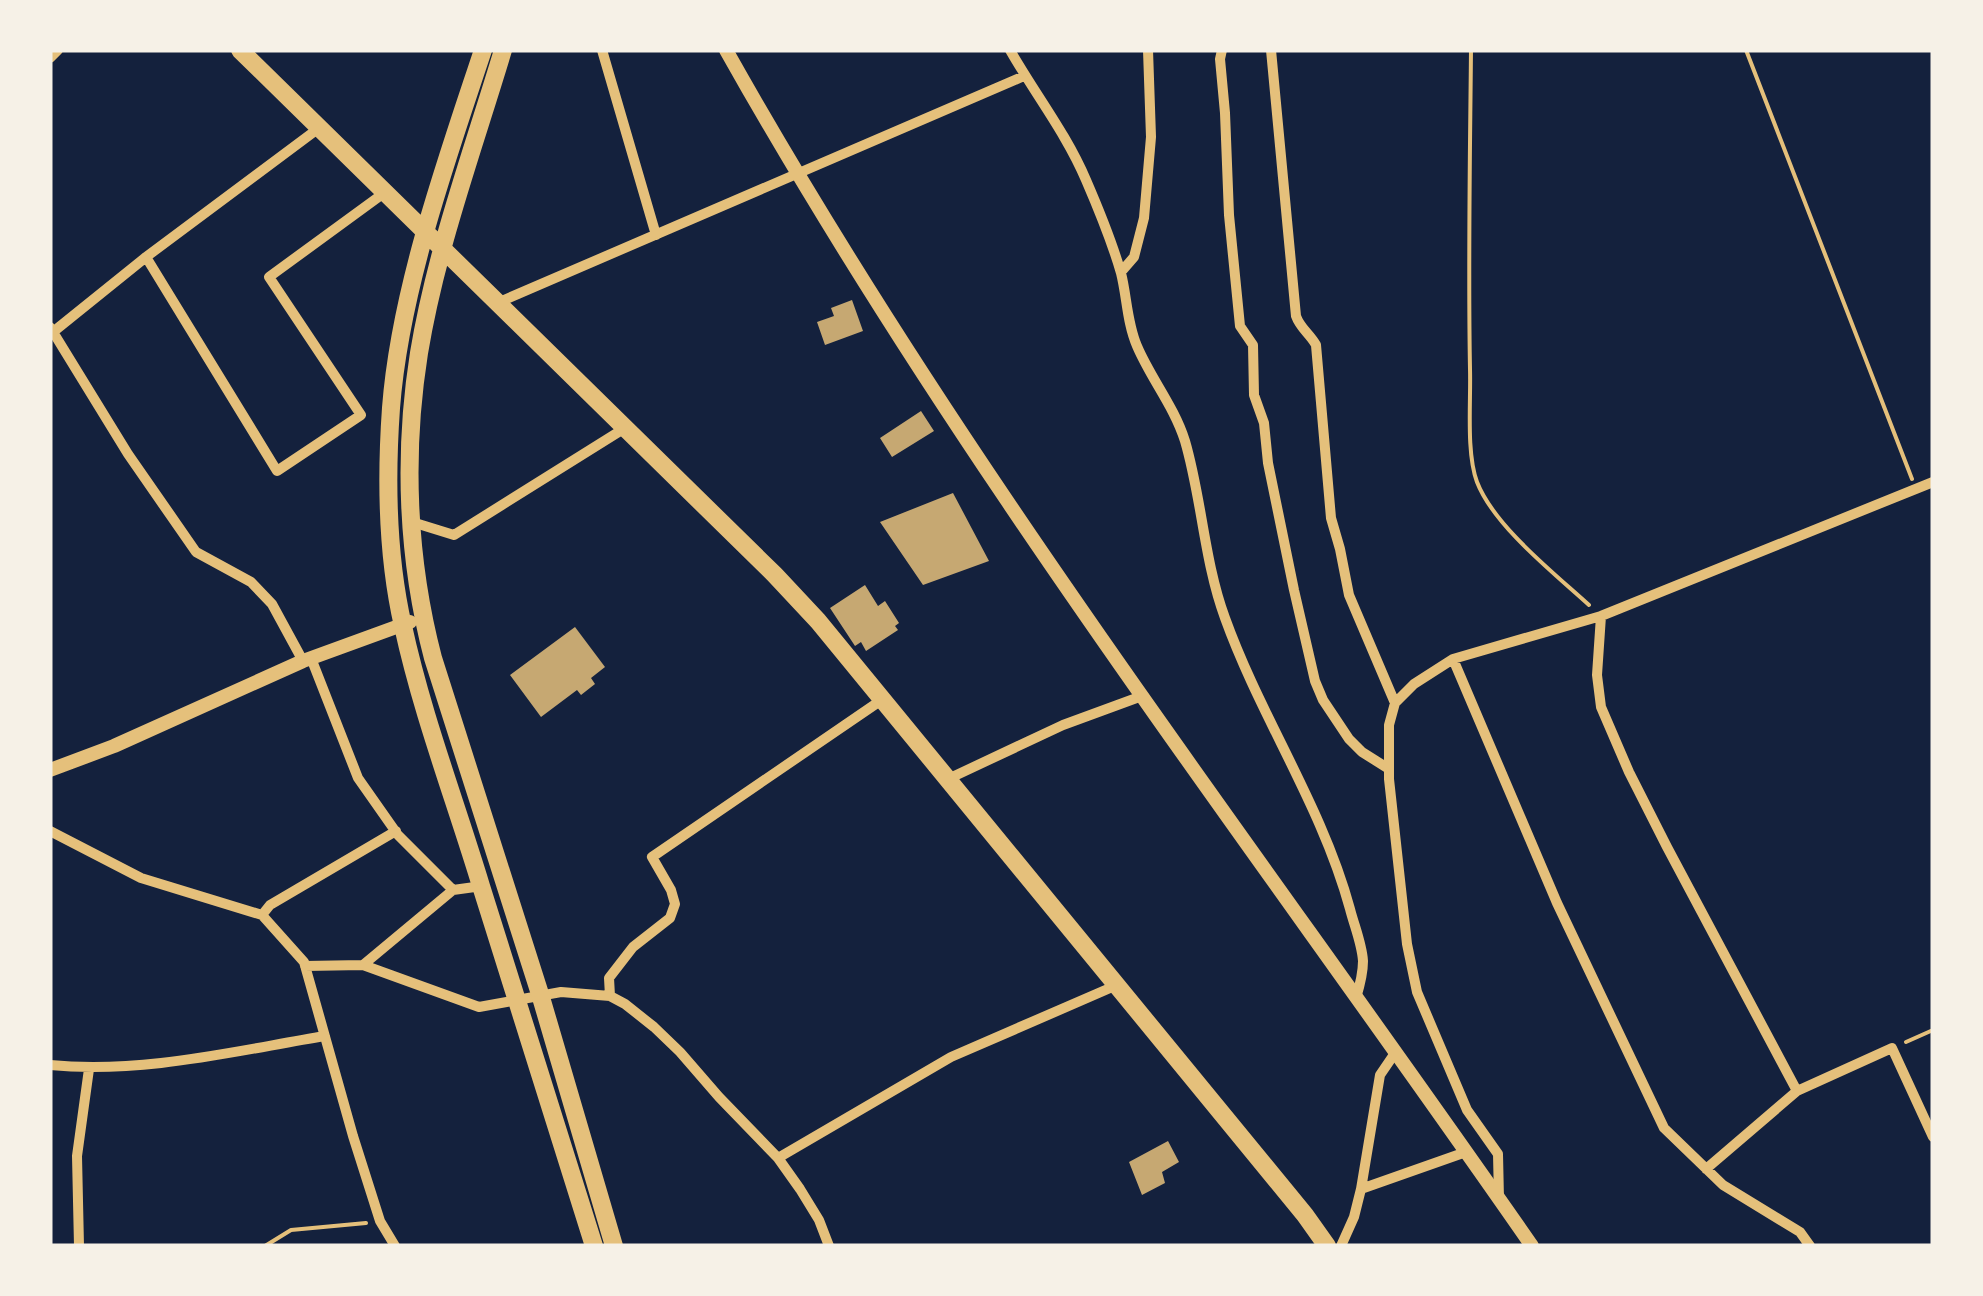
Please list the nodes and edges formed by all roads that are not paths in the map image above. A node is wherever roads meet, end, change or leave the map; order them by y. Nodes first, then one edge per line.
1 (58, 50) edge
2 (240, 50) edge
3 (482, 50) edge
4 (503, 50) edge
5 (602, 50) edge
6 (726, 50) edge
7 (1010, 50) edge
8 (1148, 50) edge
9 (1222, 50) edge
10 (1271, 50) edge
11 (50, 58) edge
12 (1024, 76) junction
13 (319, 128) junction
14 (798, 174) junction
15 (384, 192) junction
16 (426, 233) junction
17 (656, 235) junction
18 (442, 251) junction
19 (146, 256) junction
20 (1121, 272) junction
21 (496, 303) junction
22 (52, 330) edge
23 (625, 428) junction
24 (1933, 482) edge
25 (411, 521) junction
26 (1601, 616) junction
27 (422, 618) junction
28 (402, 625) junction
29 (307, 659) junction
30 (1453, 659) junction
31 (1142, 696) junction
32 (883, 699) junction
33 (1395, 703) junction
34 (1389, 769) junction
35 (50, 770) edge
36 (948, 778) junction
37 (50, 831) edge
38 (396, 831) junction
39 (482, 886) junction
40 (453, 890) junction
41 (262, 916) junction
42 (364, 965) junction
43 (305, 966) junction
44 (1118, 985) junction
45 (540, 994) junction
46 (610, 996) junction
47 (1356, 998) junction
48 (517, 1001) junction
49 (325, 1036) junction
50 (1395, 1053) junction
51 (50, 1065) edge
52 (88, 1069) junction
53 (1796, 1090) junction
54 (1933, 1137) edge
55 (1466, 1152) junction
56 (778, 1158) junction
57 (1706, 1169) junction
58 (1361, 1189) junction
59 (1499, 1199) junction
60 (80, 1246) edge
61 (395, 1246) edge
62 (594, 1246) edge
63 (614, 1246) edge
64 (830, 1246) edge
65 (1327, 1246) edge
66 (1340, 1246) edge
67 (1532, 1246) edge
68 (1810, 1246) edge

1 - 11 street
2 - 13 highway
3 - 16 highway
4 - 18 highway
5 - 17 street
6 - 14 street
7 - 12 street
8 - 20 street
9 - 34 street
10 - 33 street
12 - 14 street
12 - 20 street
13 - 15 highway
13 - 19 street
14 - 17 street
14 - 31 street
15 - 16 highway
15 - 19 street
16 - 18 highway
16 - 28 highway
17 - 21 street
18 - 21 highway
18 - 25 highway
19 - 22 street
20 - 47 street
21 - 23 highway
22 - 29 street
23 - 25 street
23 - 32 highway
24 - 26 street
25 - 27 highway
26 - 30 street
26 - 53 street
27 - 28 street
27 - 45 highway
28 - 29 street
28 - 39 highway
29 - 35 street
29 - 38 street
30 - 33 street
30 - 57 street
31 - 36 street
31 - 47 street
32 - 36 highway
32 - 46 street
33 - 34 street
34 - 59 street
36 - 44 highway
37 - 41 street
38 - 40 street
38 - 41 street
39 - 40 street
39 - 48 highway
40 - 42 street
41 - 43 street
42 - 43 street
42 - 48 street
43 - 49 street
44 - 56 street
44 - 65 highway
45 - 46 street
45 - 48 street
45 - 63 highway
46 - 56 street
47 - 50 street
48 - 62 highway
49 - 52 street
49 - 61 street
50 - 55 street
50 - 58 street
51 - 52 street
52 - 60 street
53 - 54 street
53 - 57 street
55 - 58 street
55 - 59 street
56 - 64 street
57 - 68 street
58 - 66 street
59 - 67 street

